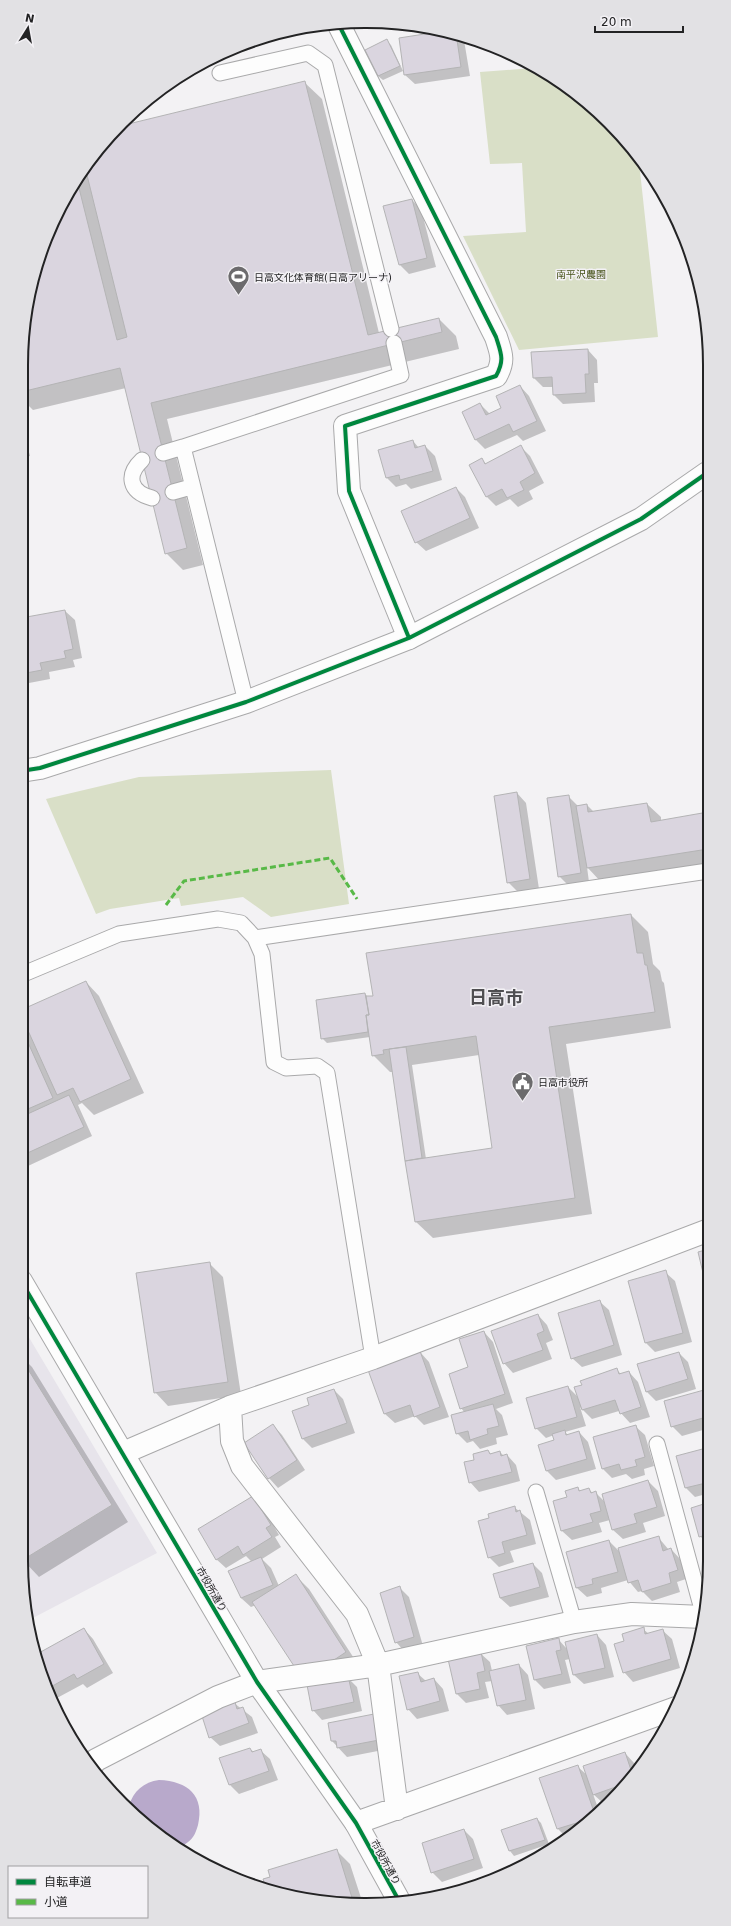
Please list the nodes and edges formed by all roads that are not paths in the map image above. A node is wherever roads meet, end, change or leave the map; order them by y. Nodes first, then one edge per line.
1 (341, 29) edge
2 (220, 73) dead end
3 (183, 447) junction
4 (163, 453) dead end
5 (142, 460) dead end
6 (703, 476) edge
7 (191, 487) junction
8 (173, 492) dead end
9 (152, 498) dead end
10 (409, 638) junction
11 (246, 702) junction
12 (28, 770) edge
13 (703, 873) edge
14 (255, 938) junction
15 (28, 972) edge
16 (703, 1232) edge
17 (28, 1293) edge
18 (373, 1358) junction
19 (230, 1407) junction
20 (657, 1444) dead end
21 (123, 1453) junction
22 (536, 1492) dead end
23 (700, 1603) edge
24 (698, 1617) edge
25 (574, 1622) junction
26 (378, 1665) junction
27 (257, 1682) junction
28 (667, 1711) edge
29 (95, 1762) edge
30 (397, 1809) junction
31 (356, 1823) junction
32 (396, 1896) edge

1 - 10 street
2 - 3 lane
3 - 4 lane
3 - 7 lane
5 - 9 lane
6 - 10 street
7 - 8 lane
7 - 11 lane
10 - 11 street
11 - 12 street
13 - 14 lane
14 - 15 lane
14 - 18 lane
16 - 18 street
17 - 21 street, 市役所通り
18 - 19 street
19 - 21 street
19 - 26 street
20 - 23 lane
21 - 27 street, 市役所通り
22 - 25 lane
24 - 25 street
25 - 26 street
26 - 27 street
26 - 30 street
27 - 29 street
27 - 31 street, 市役所通り
28 - 30 street
30 - 31 street
31 - 32 street, 市役所通り

